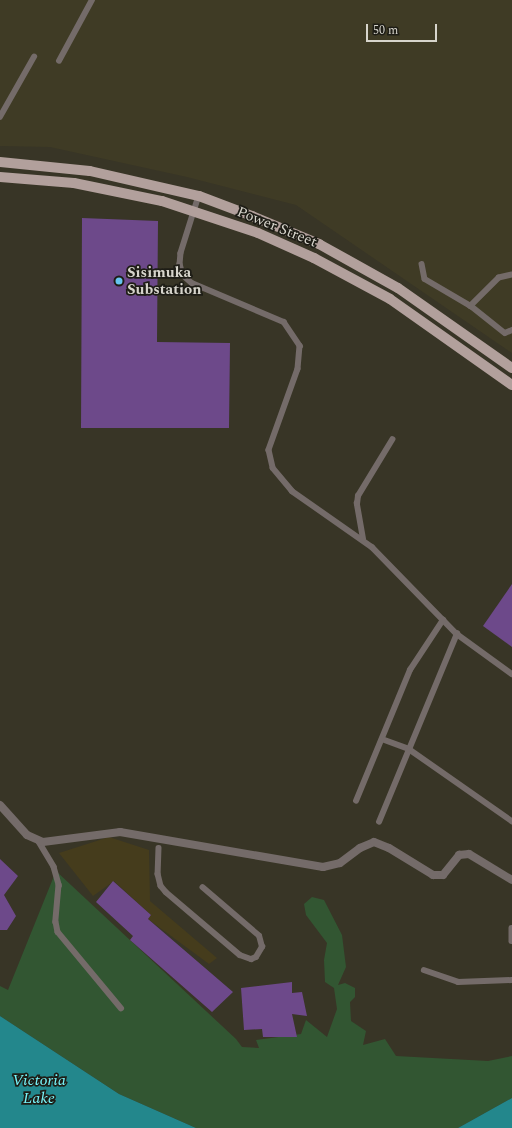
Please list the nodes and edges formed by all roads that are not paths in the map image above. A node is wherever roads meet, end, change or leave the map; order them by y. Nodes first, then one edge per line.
1 (92, 0) edge
2 (34, 57) dead end
3 (59, 61) dead end
4 (0, 116) edge
5 (0, 162) edge
6 (0, 177) edge
7 (199, 196) junction
8 (194, 212) junction
9 (319, 244) junction
10 (314, 258) junction
11 (422, 264) dead end
12 (512, 275) edge
13 (471, 306) junction
14 (512, 330) edge
15 (512, 368) edge
16 (512, 385) edge
17 (392, 440) dead end
18 (363, 538) junction
19 (443, 620) junction
20 (457, 634) junction
21 (512, 674) edge
22 (382, 739) junction
23 (409, 749) junction
24 (356, 801) dead end
25 (0, 806) edge
26 (512, 821) edge
27 (379, 822) dead end
28 (38, 840) junction
29 (159, 848) dead end
30 (512, 880) edge
31 (203, 888) dead end
32 (512, 928) edge
33 (512, 941) edge
34 (424, 970) dead end
35 (512, 980) edge
36 (120, 1008) dead end

1 - 3 lane
2 - 4 lane
5 - 7 main road, Power Street
6 - 8 main road, Power Street
7 - 8 lane
7 - 9 main road, Power Street
8 - 10 main road, Power Street
8 - 18 lane
9 - 10 main road
9 - 15 main road, Power Street
10 - 16 main road, Power Street
11 - 13 lane
12 - 13 lane
13 - 14 lane
17 - 18 lane
18 - 19 lane
19 - 20 lane
19 - 22 lane
20 - 21 lane
20 - 23 lane
22 - 23 lane
22 - 24 lane
23 - 26 lane
23 - 27 lane
25 - 28 street
28 - 30 street
28 - 36 lane
29 - 31 lane
32 - 33 lane
34 - 35 lane

